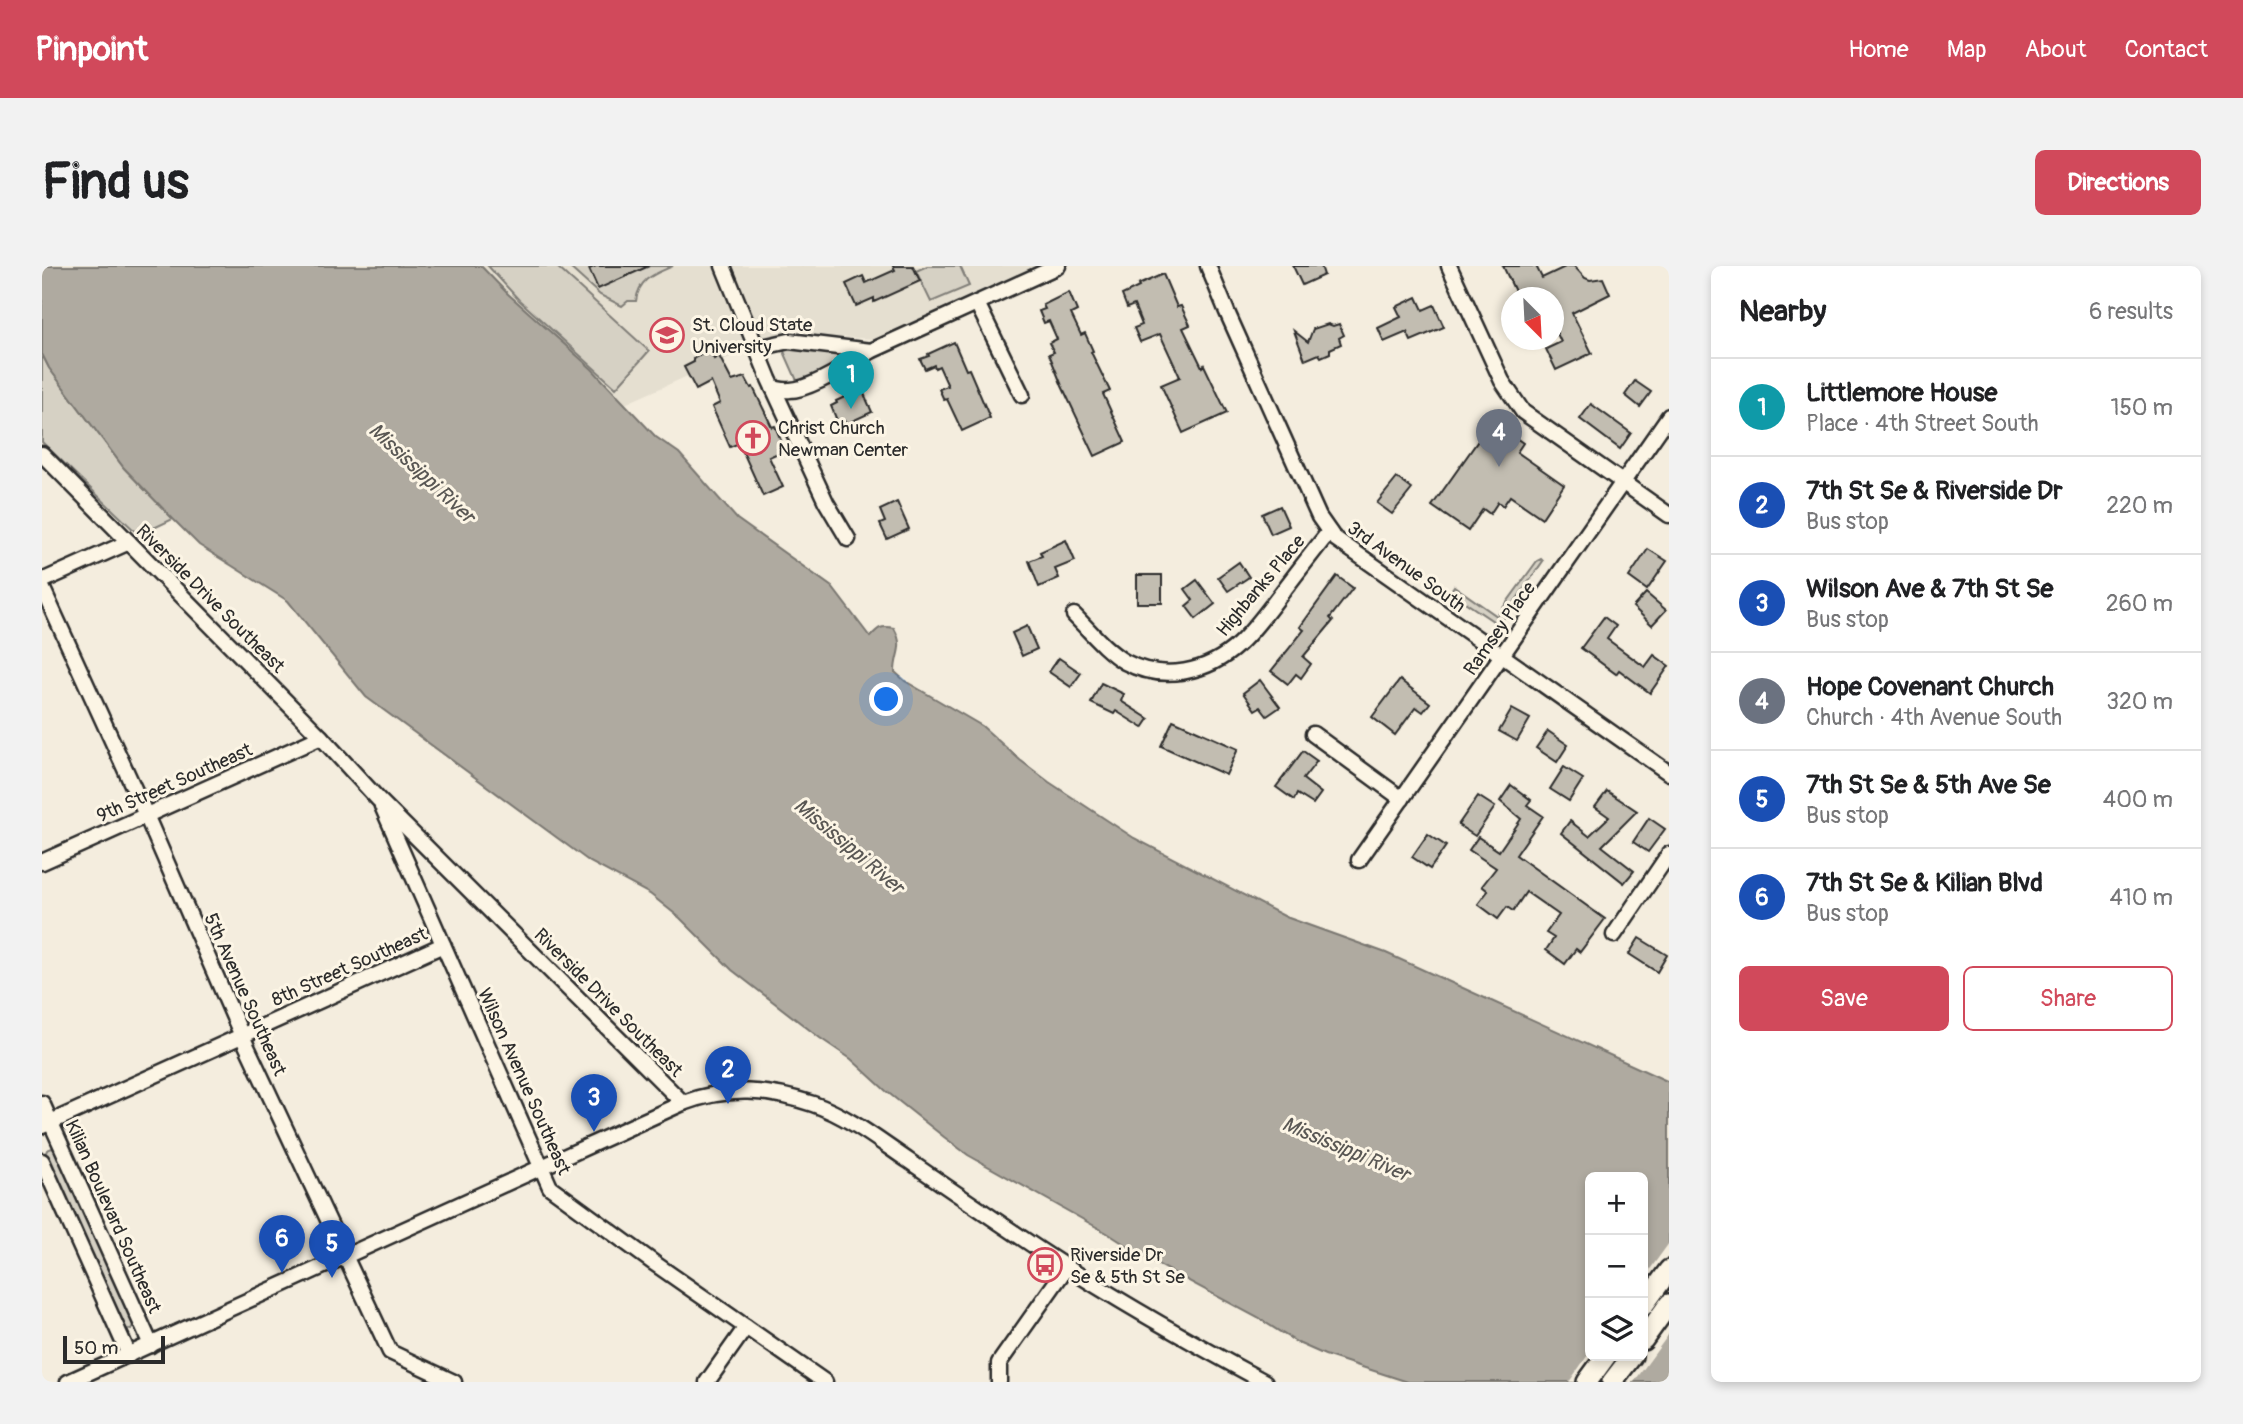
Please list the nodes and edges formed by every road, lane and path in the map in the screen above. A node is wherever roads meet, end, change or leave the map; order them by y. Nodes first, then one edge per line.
1 (723, 266) edge
2 (1058, 266) edge
3 (1208, 266) edge
4 (1449, 266) edge
5 (977, 303) junction
6 (758, 348) junction
7 (871, 351) junction
8 (773, 388) junction
9 (1022, 395) dead end
10 (1669, 416) edge
11 (42, 454) edge
12 (1624, 483) junction
13 (1669, 515) edge
14 (1329, 532) junction
15 (848, 539) dead end
16 (129, 542) junction
17 (42, 581) edge
18 (42, 587) edge
19 (1074, 615) dead end
20 (1502, 657) junction
21 (1314, 734) dead end
22 (321, 737) junction
23 (1669, 772) edge
24 (378, 799) junction
25 (1402, 799) junction
26 (146, 815) junction
27 (1669, 854) edge
28 (1359, 860) dead end
29 (42, 862) edge
30 (1614, 935) dead end
31 (443, 945) junction
32 (242, 1036) junction
33 (42, 1103) edge
34 (683, 1103) junction
35 (46, 1124) edge
36 (42, 1161) edge
37 (541, 1168) junction
38 (345, 1257) junction
39 (1066, 1268) junction
40 (1669, 1270) edge
41 (1648, 1299) edge
42 (1669, 1304) edge
43 (746, 1327) junction
44 (1648, 1333) edge
45 (151, 1345) junction
46 (129, 1355) junction
47 (1602, 1361) edge
48 (1628, 1361) edge
49 (68, 1382) edge
50 (454, 1382) edge
51 (707, 1382) edge
52 (825, 1382) edge
53 (999, 1382) edge
54 (1265, 1382) edge
55 (1587, 1382) edge
56 (1612, 1382) edge

1 - 6 street
2 - 5 street
3 - 14 street, 3rd Avenue South
4 - 12 street
5 - 7 street
5 - 9 street
6 - 7 street
6 - 8 street
7 - 8 street
8 - 15 street
10 - 12 street, Ramsey Place
11 - 16 street, Riverside Drive Southeast
12 - 13 street
12 - 20 street, Ramsey Place
14 - 19 street, Highbanks Place
14 - 20 street, 3rd Avenue South
16 - 17 street
16 - 22 street, Riverside Drive Southeast
18 - 26 street, 5th Avenue Southeast
20 - 23 street, 3rd Avenue South
20 - 25 street, Ramsey Place
21 - 25 street
22 - 24 street, Riverside Drive Southeast
22 - 26 street, 9th Street Southeast
24 - 31 street, Wilson Avenue Southeast
24 - 34 street, Riverside Drive Southeast
25 - 28 street, Ramsey Place
26 - 29 street, 9th Street Southeast
26 - 32 street, 5th Avenue Southeast
27 - 30 street
31 - 32 street, 8th Street Southeast
31 - 37 street, Wilson Avenue Southeast
32 - 35 street, 8th Street Southeast
32 - 38 street, 5th Avenue Southeast
33 - 35 street, Kilian Boulevard Southeast
34 - 37 street
34 - 39 street, Riverside Drive Southeast
35 - 45 street, Kilian Boulevard Southeast
36 - 46 street
37 - 38 street
37 - 43 street, Wilson Avenue Southeast
38 - 45 street
38 - 50 street, 5th Avenue Southeast
39 - 53 street
39 - 54 street, Riverside Drive Southeast
40 - 41 highway
42 - 44 highway
43 - 51 street
43 - 52 street, Wilson Avenue Southeast
45 - 46 street
46 - 49 street
47 - 55 highway
48 - 56 highway

